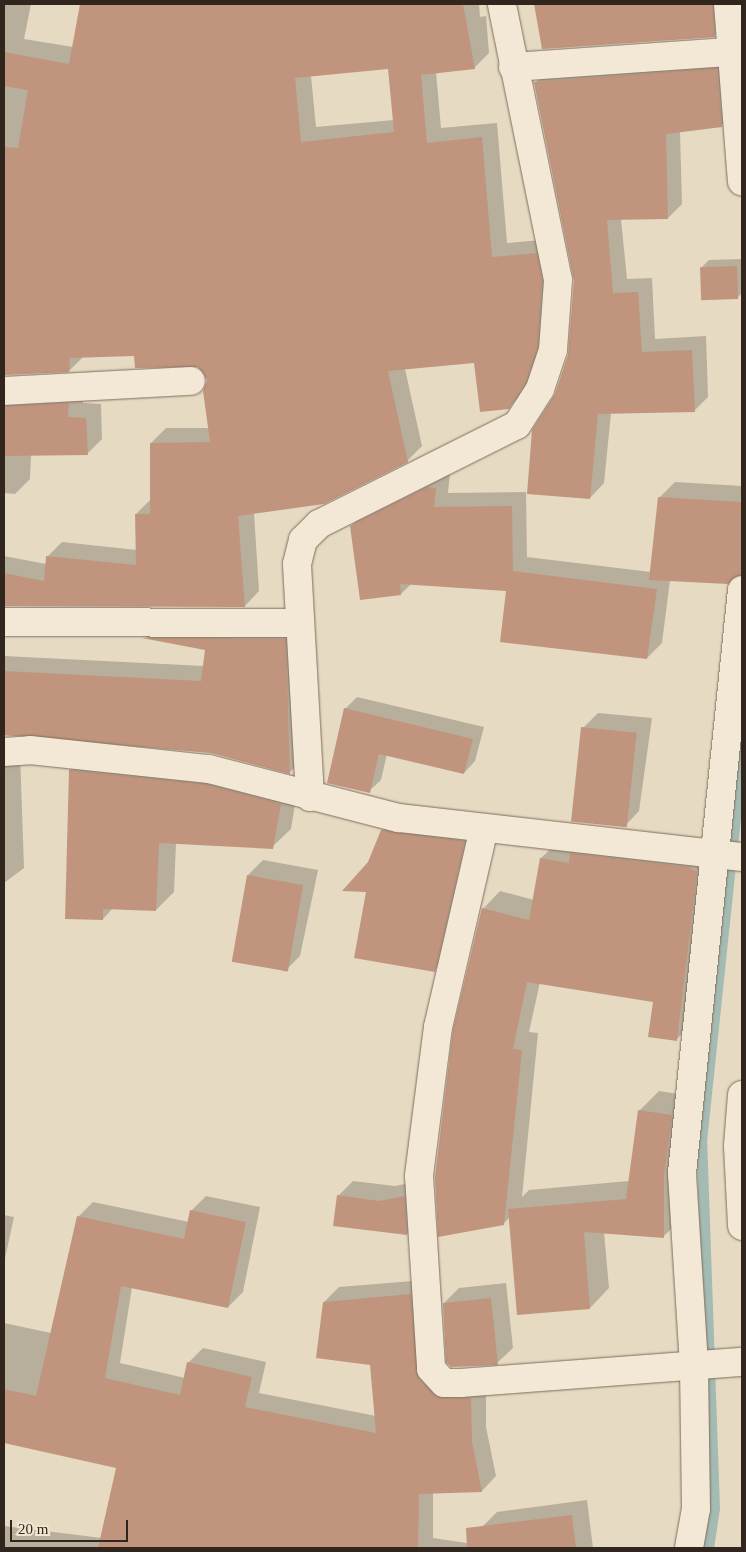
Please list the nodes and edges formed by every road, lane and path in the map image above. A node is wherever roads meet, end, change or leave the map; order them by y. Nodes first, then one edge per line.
1 (502, 4) edge
2 (728, 4) edge
3 (737, 52) edge
4 (513, 67) junction
5 (742, 181) edge
6 (191, 381) dead end
7 (4, 392) edge
8 (742, 590) edge
9 (4, 622) edge
10 (300, 623) junction
11 (4, 752) edge
12 (310, 797) junction
13 (484, 828) junction
14 (713, 854) junction
15 (742, 857) edge
16 (742, 1095) edge
17 (742, 1226) edge
18 (742, 1362) edge
19 (694, 1365) junction
20 (690, 1548) edge

1 - 4 street
2 - 3 street
3 - 4 street
3 - 5 street
4 - 10 street
6 - 7 street
8 - 14 street
9 - 10 street
10 - 12 street
11 - 12 street
12 - 13 street
13 - 14 street
13 - 19 street
14 - 15 street
14 - 19 street
16 - 17 street
18 - 19 street
19 - 20 street

